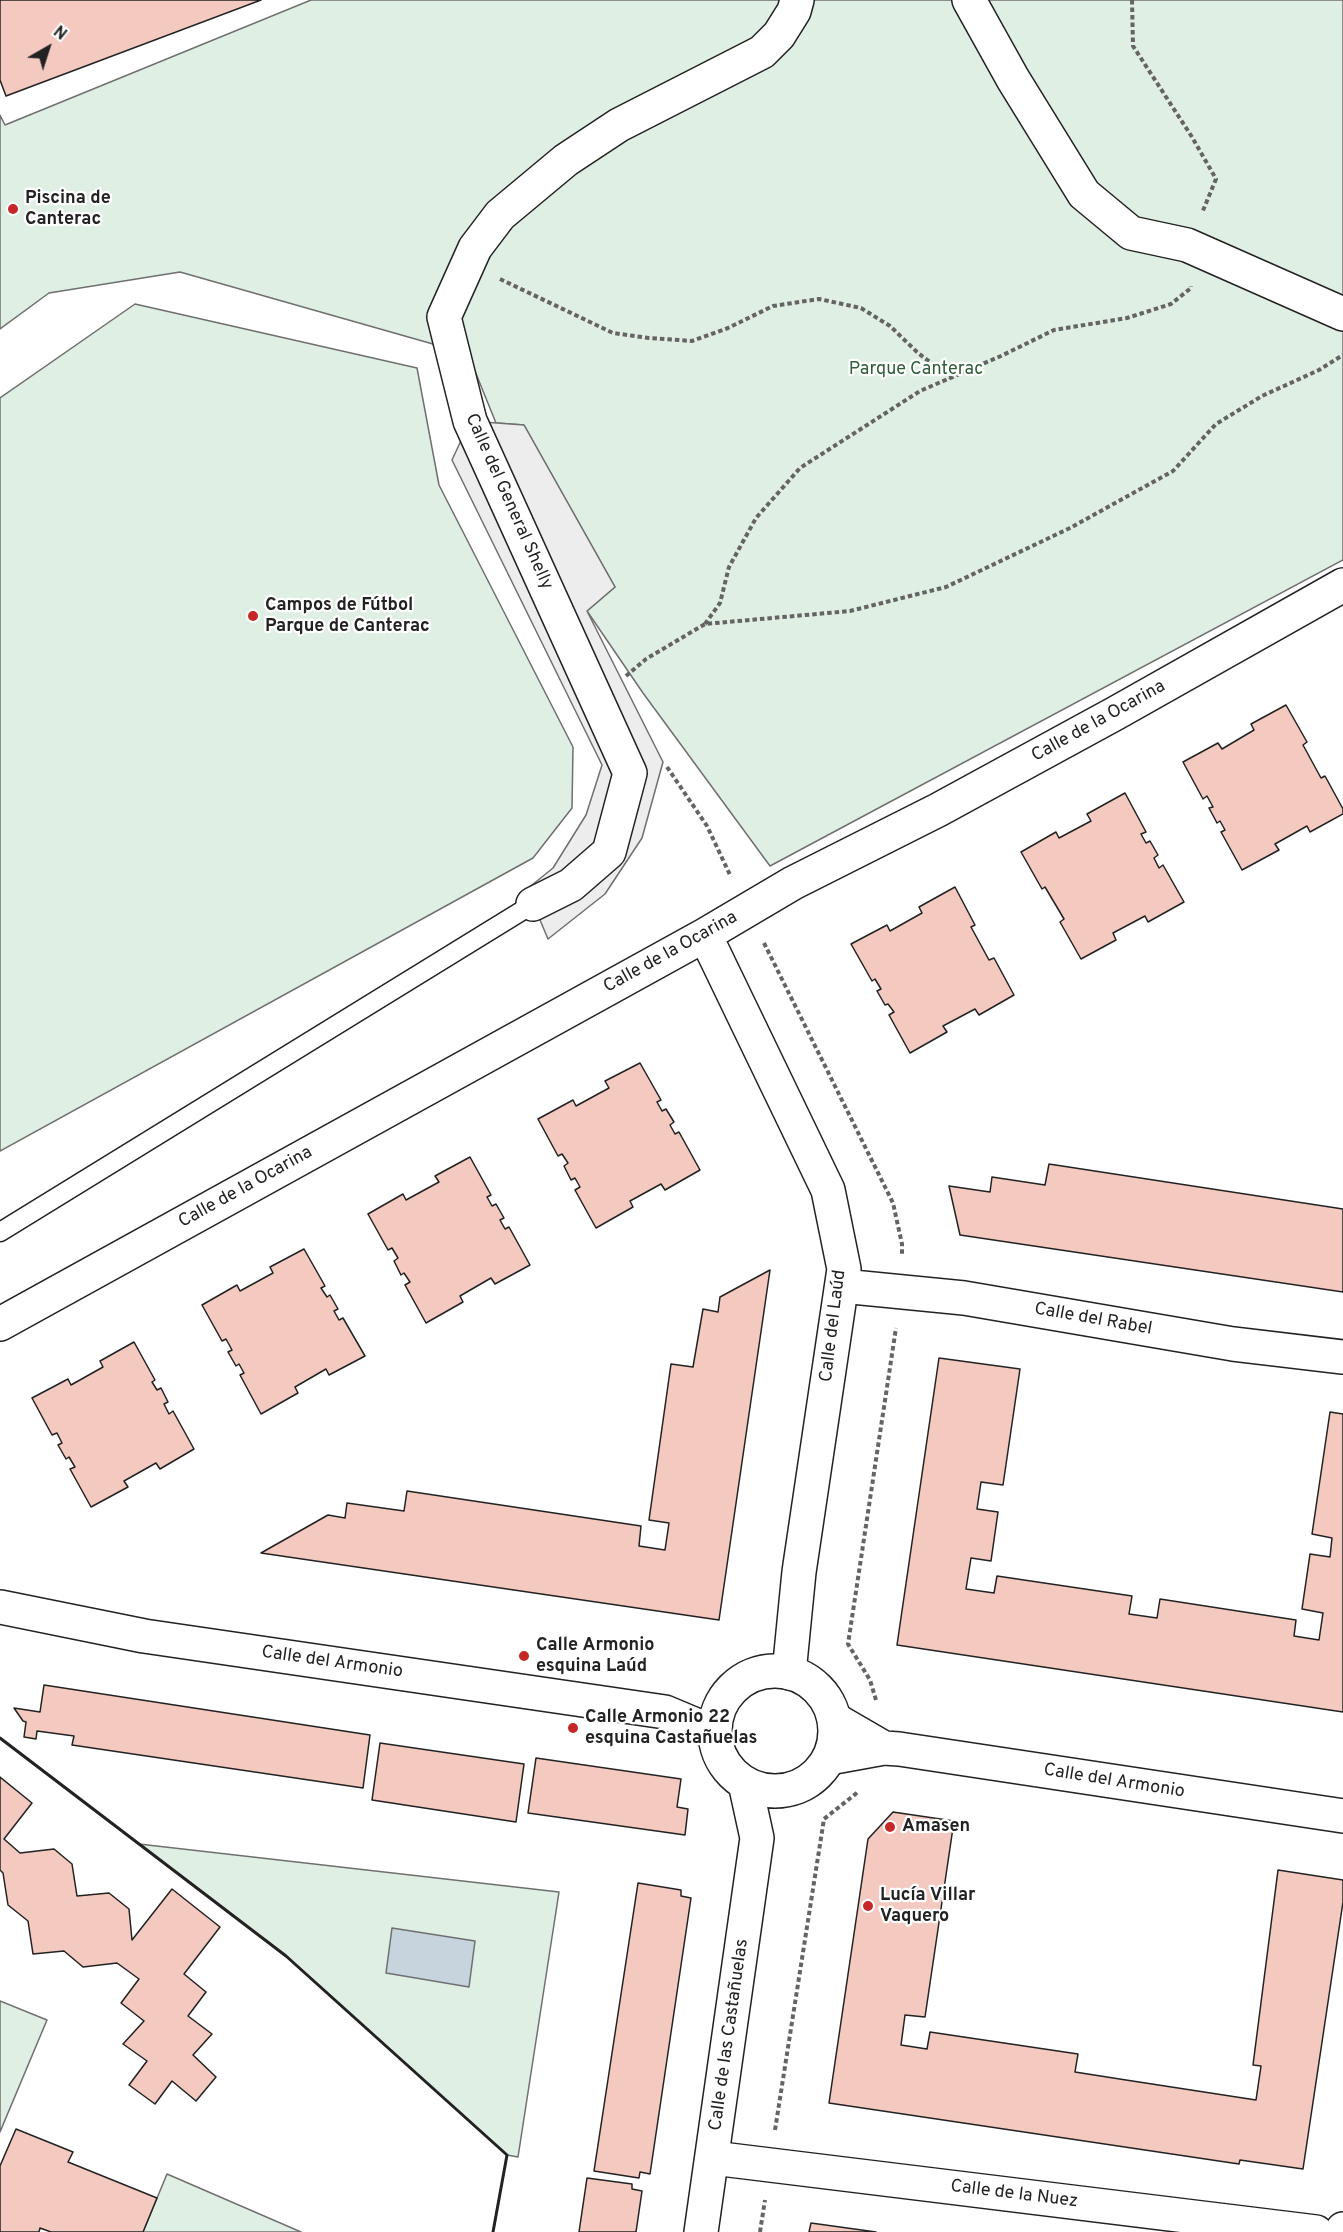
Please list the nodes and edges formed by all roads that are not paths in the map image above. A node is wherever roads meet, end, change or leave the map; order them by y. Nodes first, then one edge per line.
1 (797, 0) edge
2 (969, 0) edge
3 (1343, 314) edge
4 (1343, 585) edge
5 (533, 904) joint
6 (705, 935) junction
7 (0, 1232) edge
8 (842, 1286) junction
9 (0, 1324) edge
10 (1343, 1357) edge
11 (0, 1607) edge
12 (789, 1673) junction
13 (724, 1699) junction
14 (665, 1712) junction
15 (834, 1719) junction
16 (715, 1733) junction
17 (884, 1748) junction
18 (829, 1758) junction
19 (745, 1783) junction
20 (791, 1789) junction
21 (1343, 1816) edge
22 (757, 1838) junction
23 (712, 2158) junction
24 (701, 2232) edge
25 (1316, 2232) edge

1 - 5 street, Calle del General Shelly
2 - 3 street
4 - 6 street, Calle de la Ocarina
5 - 7 lane
6 - 8 street, Calle del Laúd
6 - 9 street, Calle de la Ocarina
8 - 10 street, Calle del Rabel
8 - 12 street, Calle del Laúd
11 - 14 street, Calle del Armonio
12 - 13 street
12 - 15 street
13 - 14 street, Calle del Armonio
13 - 16 street
14 - 16 street, Calle del Armonio
15 - 17 street, Calle del Armonio
15 - 18 street
16 - 19 street
17 - 18 street, Calle del Armonio
17 - 21 street, Calle del Armonio
18 - 20 street
19 - 20 street
19 - 22 street, Calle de las Castañuelas
20 - 22 street, Calle de las Castañuelas
22 - 23 street, Calle de las Castañuelas
23 - 24 street, Calle de las Castañuelas
23 - 25 street, Calle de la Nuez

